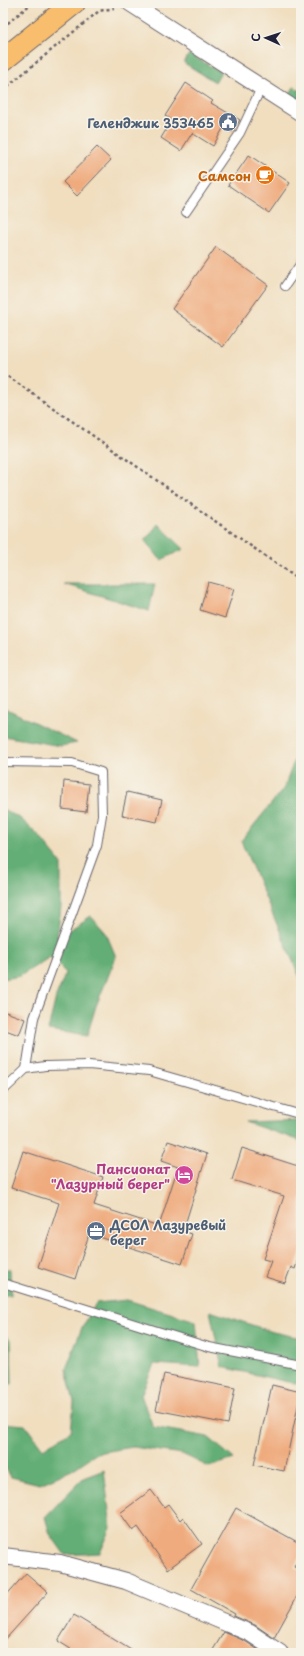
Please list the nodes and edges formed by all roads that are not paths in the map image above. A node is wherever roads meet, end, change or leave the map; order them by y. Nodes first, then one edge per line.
1 (74, 3) edge
2 (122, 5) edge
3 (3, 60) edge
4 (261, 88) junction
5 (301, 113) edge
6 (186, 212) dead end
7 (301, 263) edge
8 (285, 286) dead end
9 (3, 762) edge
10 (26, 1069) junction
11 (3, 1091) edge
12 (301, 1113) edge
13 (3, 1283) edge
14 (301, 1365) edge
15 (3, 1556) edge
16 (280, 1653) edge

1 - 3 main road
2 - 4 street
4 - 5 street
4 - 6 lane
7 - 8 lane
9 - 10 lane
10 - 11 lane
10 - 12 lane
13 - 14 lane
15 - 16 street

